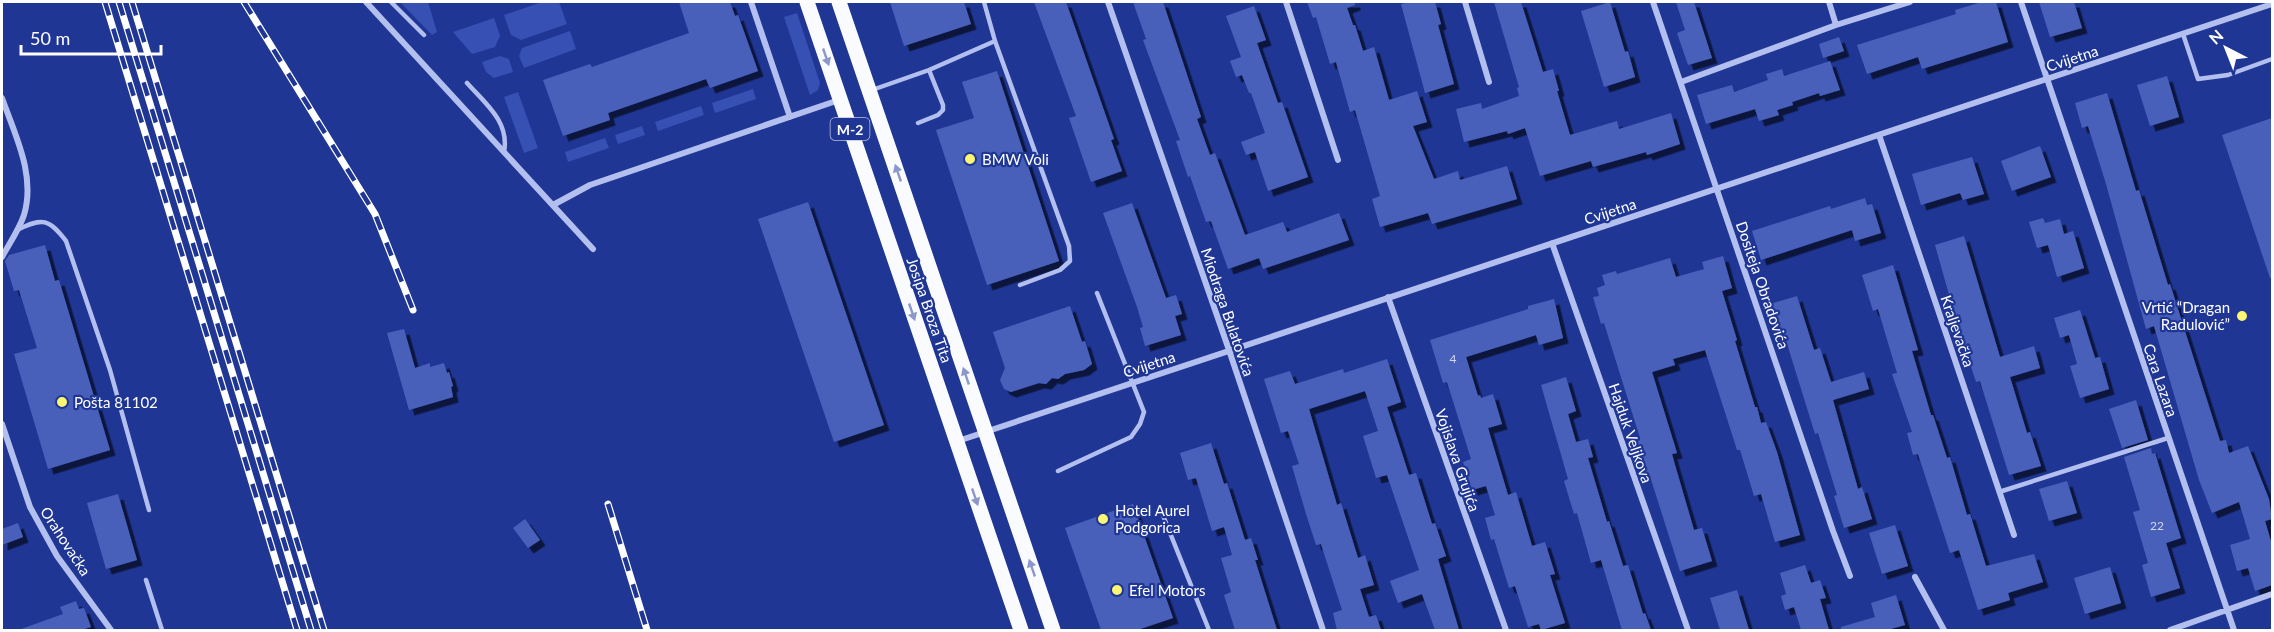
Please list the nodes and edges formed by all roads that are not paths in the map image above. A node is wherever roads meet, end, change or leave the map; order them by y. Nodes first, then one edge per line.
1 (366, 2) edge
2 (391, 2) edge
3 (751, 2) edge
4 (807, 2) edge
5 (839, 2) edge
6 (984, 2) edge
7 (1108, 2) edge
8 (1286, 2) edge
9 (1465, 2) edge
10 (1653, 2) edge
11 (1829, 2) edge
12 (1910, 2) edge
13 (2020, 2) edge
14 (2272, 4) edge
15 (1836, 25) junction
16 (2183, 33) junction
17 (424, 35) dead end
18 (995, 41) junction
19 (2272, 59) edge
20 (929, 70) junction
21 (2046, 79) junction
22 (467, 82) dead end
23 (1489, 82) dead end
24 (1681, 82) junction
25 (870, 91) junction
26 (2, 98) edge
27 (840, 100) junction
28 (790, 117) junction
29 (918, 123) dead end
30 (1879, 135) junction
31 (504, 152) junction
32 (1338, 160) dead end
33 (1717, 188) junction
34 (553, 205) junction
35 (17, 230) junction
36 (1552, 243) junction
37 (593, 249) dead end
38 (2, 257) edge
39 (1020, 285) dead end
40 (1097, 293) dead end
41 (1388, 297) junction
42 (1229, 350) junction
43 (1131, 382) junction
44 (2, 424) edge
45 (985, 432) junction
46 (2168, 438) junction
47 (956, 441) junction
48 (1058, 471) dead end
49 (1999, 492) junction
50 (1160, 508) dead end
51 (149, 510) dead end
52 (2014, 535) dead end
53 (1850, 576) dead end
54 (1915, 577) dead end
55 (146, 580) dead end
56 (2272, 594) edge
57 (2228, 611) junction
58 (111, 630) edge
59 (162, 630) edge
60 (1021, 630) edge
61 (1053, 630) edge
62 (1209, 630) edge
63 (1323, 630) edge
64 (1506, 630) edge
65 (1689, 630) edge
66 (1944, 630) edge
67 (2170, 630) edge
68 (2234, 630) edge

1 - 31 street
2 - 17 lane
3 - 28 street
4 -> 27 main road, Josipa Broza Tita / M-2
5 - 25 main road, Josipa Broza Tita / M-2
6 - 18 lane
7 - 42 street, Miodraga Bulatovića
8 - 32 street
9 - 23 street
10 - 24 street, Dositeja Obradovića
11 - 15 street
12 - 15 street
13 - 21 street, Cara Lazara
14 - 16 street, Cvijetna
15 - 24 street
16 - 19 lane
16 - 21 street, Cvijetna
18 - 20 lane
18 - 39 lane
20 - 25 lane
20 - 29 lane
21 - 30 street, Cvijetna
21 - 46 street, Cara Lazara
22 - 31 lane
24 - 33 street, Dositeja Obradovića
45 -> 25 main road, Josipa Broza Tita / M-2
26 - 35 street
27 - 28 street
27 -> 47 main road, Josipa Broza Tita / M-2
28 - 34 street
30 - 33 street, Cvijetna
30 - 49 street, Kraljevačka
31 - 34 street
33 - 36 street, Cvijetna
33 - 53 street, Dositeja Obradovića
34 - 37 street
35 - 38 street
35 - 51 lane
36 - 41 street, Cvijetna
36 - 65 street, Hajduk Veljkova
40 - 43 lane
41 - 42 street, Cvijetna
41 - 64 street, Vojislava Grujića
42 - 43 street, Cvijetna
42 - 63 street, Miodraga Bulatovića
43 - 45 street, Cvijetna
43 - 48 lane
44 - 58 street, Orahovačka
45 - 47 street, Cvijetna
61 -> 45 main road, Josipa Broza Tita / M-2
46 - 49 lane
46 - 57 street, Cara Lazara
47 -> 60 main road, Josipa Broza Tita / M-2
49 - 52 street, Kraljevačka
50 - 62 lane
54 - 66 street
55 - 59 lane
56 - 57 street
57 - 67 street
57 - 68 street, Cara Lazara

